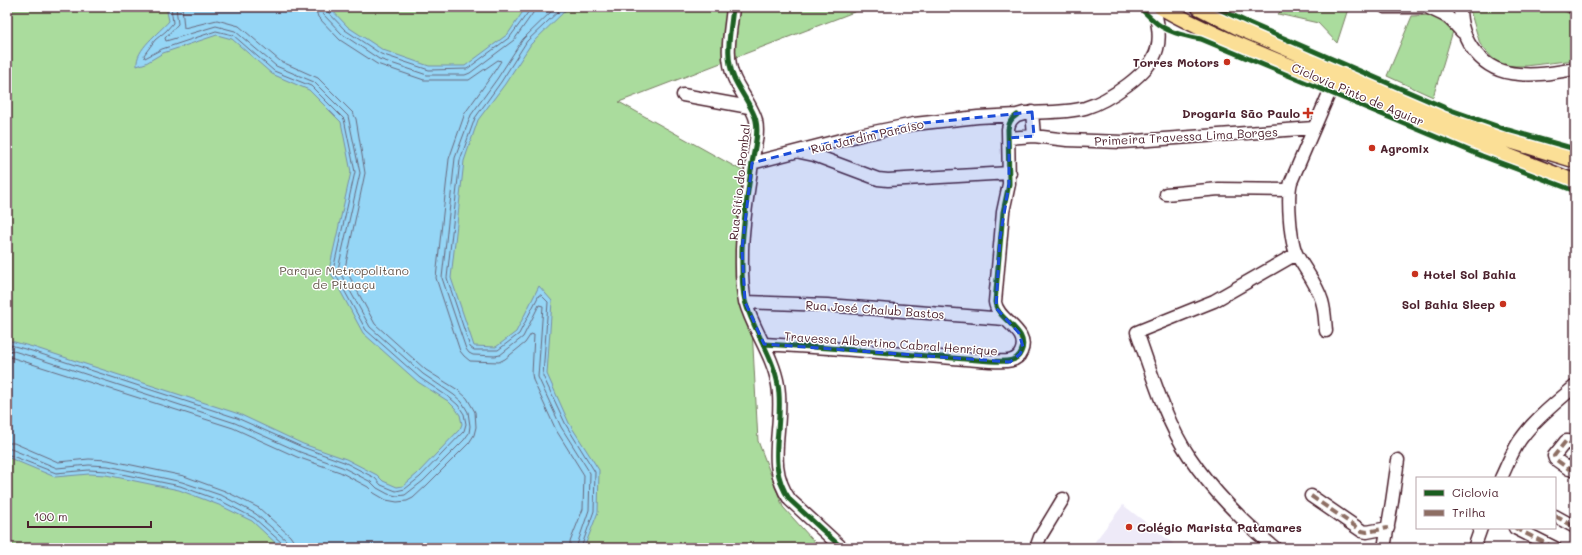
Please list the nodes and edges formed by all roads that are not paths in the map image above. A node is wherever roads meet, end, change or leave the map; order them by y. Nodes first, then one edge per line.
1 (732, 7) edge
2 (1154, 7) edge
3 (1160, 7) edge
4 (1199, 7) edge
5 (1385, 7) edge
6 (1431, 7) edge
7 (1460, 7) edge
8 (1463, 33) junction
9 (1575, 69) edge
10 (1333, 84) junction
11 (683, 95) dead end
12 (749, 107) junction
13 (1032, 112) junction
14 (1017, 115) junction
15 (1314, 128) junction
16 (1034, 136) junction
17 (1009, 138) junction
18 (799, 152) junction
19 (1574, 159) edge
20 (752, 163) junction
21 (1010, 173) junction
22 (1575, 182) edge
23 (1289, 190) junction
24 (1166, 194) dead end
25 (1296, 254) junction
26 (746, 302) junction
27 (1005, 319) junction
28 (1326, 331) dead end
29 (764, 344) junction
30 (1575, 386) edge
31 (1575, 447) edge
32 (1398, 460) dead end
33 (1575, 464) edge
34 (1502, 477) edge
35 (1311, 496) dead end
36 (1063, 499) dead end
37 (1556, 517) edge
38 (1575, 527) edge
39 (1388, 528) junction
40 (1481, 529) edge
41 (1517, 529) edge
42 (842, 548) edge
43 (1036, 548) edge
44 (1275, 548) edge
45 (1384, 548) edge
46 (1474, 548) edge
47 (1554, 548) edge

1 - 12 street, Rua Sítio do Pombal
2 - 13 street, Rua Jardim Paraíso
3 - 10 main road
4 - 19 main road
5 - 6 street
6 - 8 street
7 - 8 street
8 - 9 street
10 - 15 street
10 - 22 main road
11 - 12 street
12 - 20 street, Rua Sítio do Pombal
13 - 14 street, Rua Jardim Paraíso
13 - 16 street
14 - 17 street
14 - 18 street, Rua Jardim Paraíso
15 - 16 street, Primeira Travessa Lima Borges
15 - 23 street
16 - 17 street, Primeira Travessa Lima Borges
17 - 21 street
18 - 20 street, Rua Jardim Paraíso
18 - 21 street
20 - 26 street, Rua Sítio do Pombal
21 - 27 street
23 - 24 street
23 - 25 street
25 - 28 street
25 - 44 street
26 - 27 street, Rua José Chalub Bastos
26 - 29 street, Rua Sítio do Pombal
27 - 29 street, Travessa Albertino Cabral Henrique
29 - 42 street, Rua Sítio do Pombal
30 - 34 street
31 - 33 street
32 - 39 street
35 - 39 street
36 - 43 street
37 - 38 street
39 - 45 street
40 - 46 street
41 - 47 street

